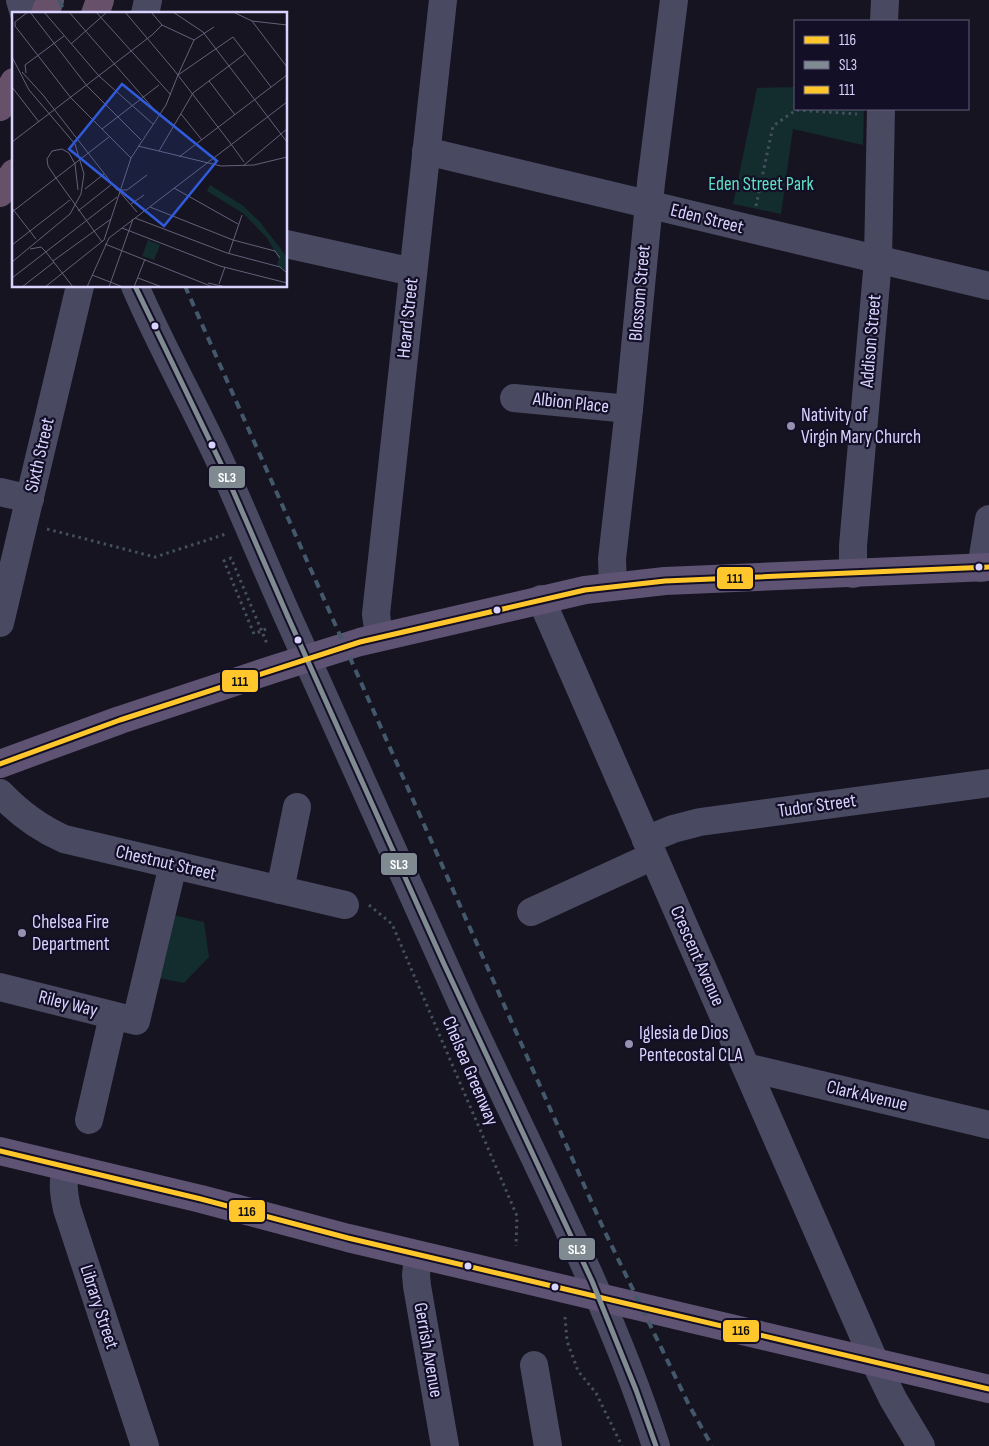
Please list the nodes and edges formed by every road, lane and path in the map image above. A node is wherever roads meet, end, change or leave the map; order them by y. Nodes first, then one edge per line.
1 (50, 0) edge
2 (100, 0) edge
3 (443, 0) edge
4 (674, 0) edge
5 (885, 0) edge
6 (46, 12) edge
7 (96, 12) edge
8 (884, 20) edge
9 (12, 86) edge
10 (0, 107) edge
11 (881, 112) edge
12 (426, 151) junction
13 (12, 176) edge
14 (0, 193) edge
15 (648, 204) junction
16 (751, 229) junction
17 (288, 244) edge
18 (878, 260) junction
19 (413, 272) junction
20 (989, 286) edge
21 (80, 288) edge
22 (136, 288) edge
23 (514, 398) dead end
24 (629, 409) junction
25 (0, 492) edge
26 (30, 499) junction
27 (989, 519) edge
28 (41, 527) dead end
29 (229, 533) dead end
30 (985, 568) edge
31 (853, 574) junction
32 (613, 586) junction
33 (541, 599) junction
34 (0, 623) edge
35 (254, 634) dead end
36 (370, 640) junction
37 (277, 668) junction
38 (0, 764) edge
39 (989, 783) edge
40 (0, 794) edge
41 (297, 806) dead end
42 (650, 848) junction
43 (173, 866) junction
44 (280, 890) junction
45 (345, 905) dead end
46 (531, 912) dead end
47 (380, 913) dead end
48 (0, 987) edge
49 (125, 1018) junction
50 (746, 1067) junction
51 (89, 1120) dead end
52 (989, 1125) edge
53 (0, 1151) edge
54 (66, 1167) junction
55 (516, 1246) dead end
56 (418, 1255) junction
57 (565, 1317) dead end
58 (874, 1360) junction
59 (534, 1365) dead end
60 (989, 1389) edge
61 (145, 1446) edge
62 (445, 1446) edge
63 (548, 1446) edge
64 (622, 1446) edge
65 (656, 1446) edge
66 (921, 1446) edge

1 - 6 highway
2 - 7 highway
3 - 12 street, Heard Street
4 - 15 street, Blossom Street
5 - 8 street
9 - 10 highway
11 - 16 path
11 - 18 street, Addison Street
12 - 15 street, Eden Street
12 - 19 street, Heard Street
13 - 14 highway
15 - 16 street, Eden Street
15 - 24 street, Blossom Street
16 - 18 street, Eden Street
17 - 19 street
18 - 20 street, Eden Street
18 - 31 street, Addison Street
19 - 36 street, Heard Street
21 - 26 street, Sixth Street
22 - 65 street
23 - 24 street, Albion Place
24 - 32 street, Blossom Street
25 - 26 street
26 - 34 street, Sixth Street
27 - 30 street
28 - 29 path
30 - 31 main road
31 - 32 main road
32 - 33 main road
33 - 36 main road
33 - 42 street, Crescent Avenue
35 - 37 path
36 - 37 main road
37 - 38 main road
39 - 42 street, Tudor Street
40 - 43 street, Chestnut Street
41 - 44 street
42 - 46 street, Tudor Street
42 - 50 street, Crescent Avenue
43 - 44 street, Chestnut Street
43 - 49 street
44 - 45 street, Chestnut Street
47 - 55 path, Chelsea Greenway
48 - 49 street, Riley Way
49 - 51 street
50 - 52 street, Clark Avenue
50 - 58 street, Crescent Avenue
53 - 54 main road
54 - 56 main road
54 - 61 street, Library Street
56 - 58 main road
56 - 62 street, Gerrish Avenue
57 - 64 path
58 - 60 main road
58 - 66 street, Crescent Avenue
59 - 63 street

